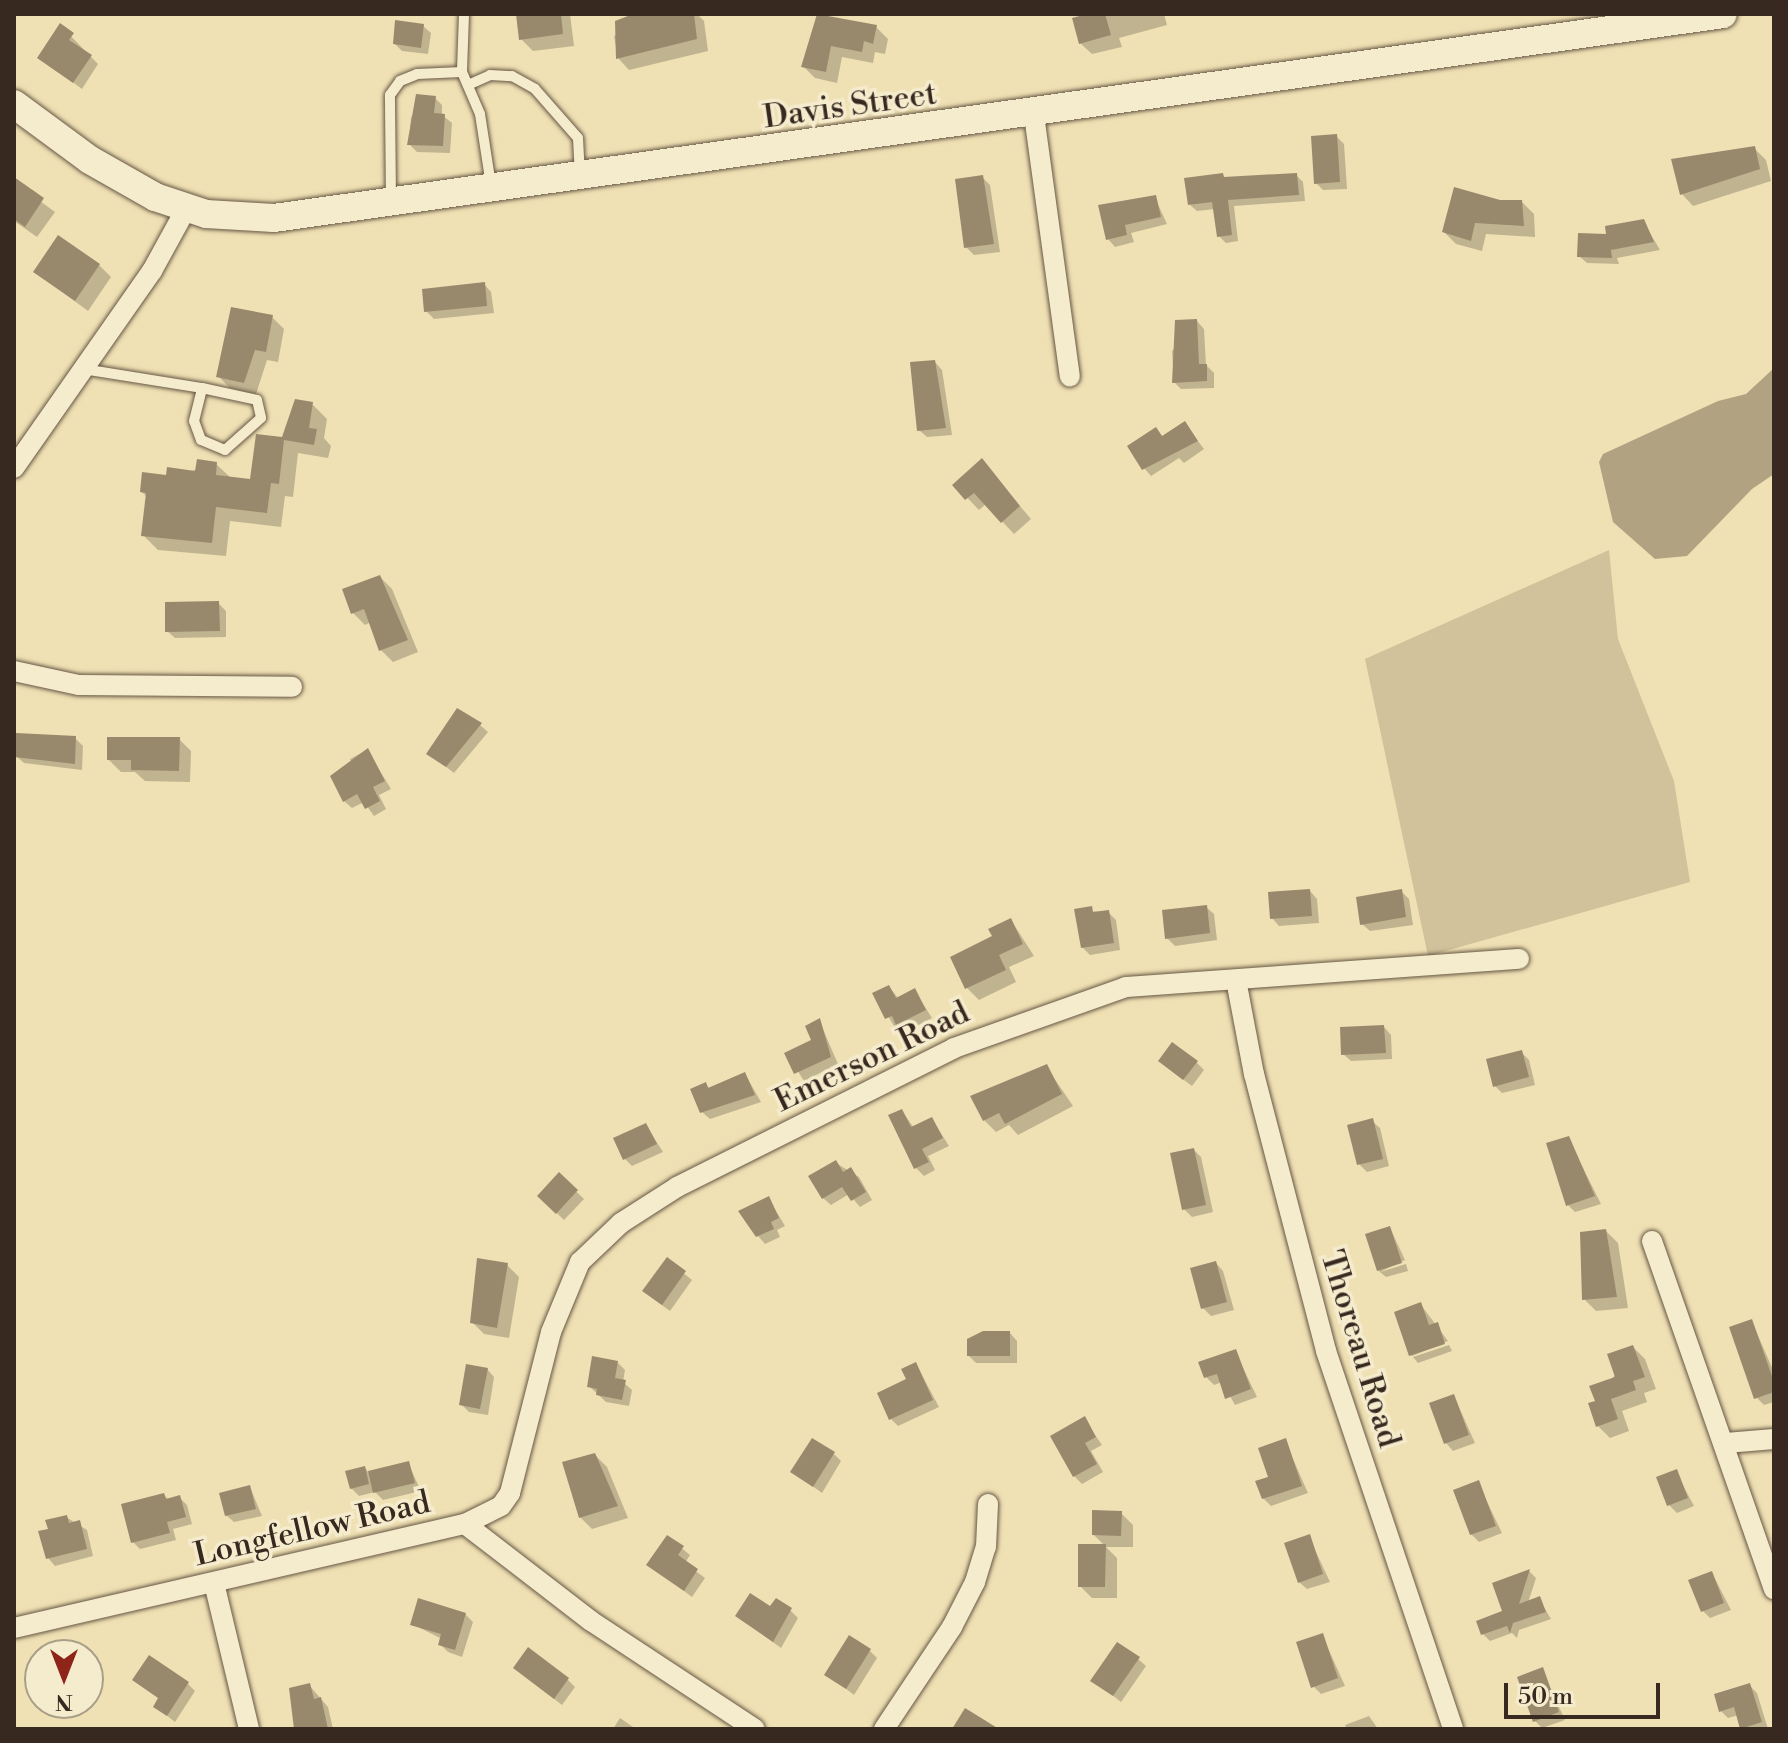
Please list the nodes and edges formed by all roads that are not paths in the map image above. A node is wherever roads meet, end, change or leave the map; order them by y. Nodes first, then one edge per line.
1 (464, 14) edge
2 (1723, 14) edge
3 (462, 72) junction
4 (468, 85) junction
5 (14, 104) edge
6 (1034, 115) junction
7 (580, 179) junction
8 (492, 191) junction
9 (392, 205) junction
10 (186, 209) junction
11 (83, 369) junction
12 (1070, 377) dead end
13 (202, 388) junction
14 (14, 468) edge
15 (14, 671) edge
16 (292, 687) dead end
17 (1519, 959) dead end
18 (1236, 980) junction
19 (1652, 1241) dead end
20 (1774, 1439) edge
21 (1726, 1443) junction
22 (988, 1504) dead end
23 (465, 1524) junction
24 (214, 1583) junction
25 (1774, 1589) edge
26 (14, 1628) edge
27 (249, 1729) edge
28 (755, 1729) edge
29 (884, 1729) edge
30 (1453, 1729) edge

1 - 3 lane
2 - 6 street, Davis Street
3 - 4 lane
3 - 9 lane
4 - 7 lane
4 - 8 lane
5 - 10 street, Davis Street
6 - 7 street, Davis Street
6 - 12 street
7 - 8 street, Davis Street
8 - 9 street, Davis Street
9 - 10 street, Davis Street
10 - 11 street
11 - 13 lane
11 - 14 street
13 - 13 lane
15 - 16 street
17 - 18 street, Emerson Road
18 - 23 street, Emerson Road
18 - 30 street, Thoreau Road
19 - 21 street
20 - 21 street
21 - 25 street
22 - 29 street
23 - 24 street, Longfellow Road
23 - 28 street, Longfellow Road
24 - 26 street, Longfellow Road
24 - 27 street

